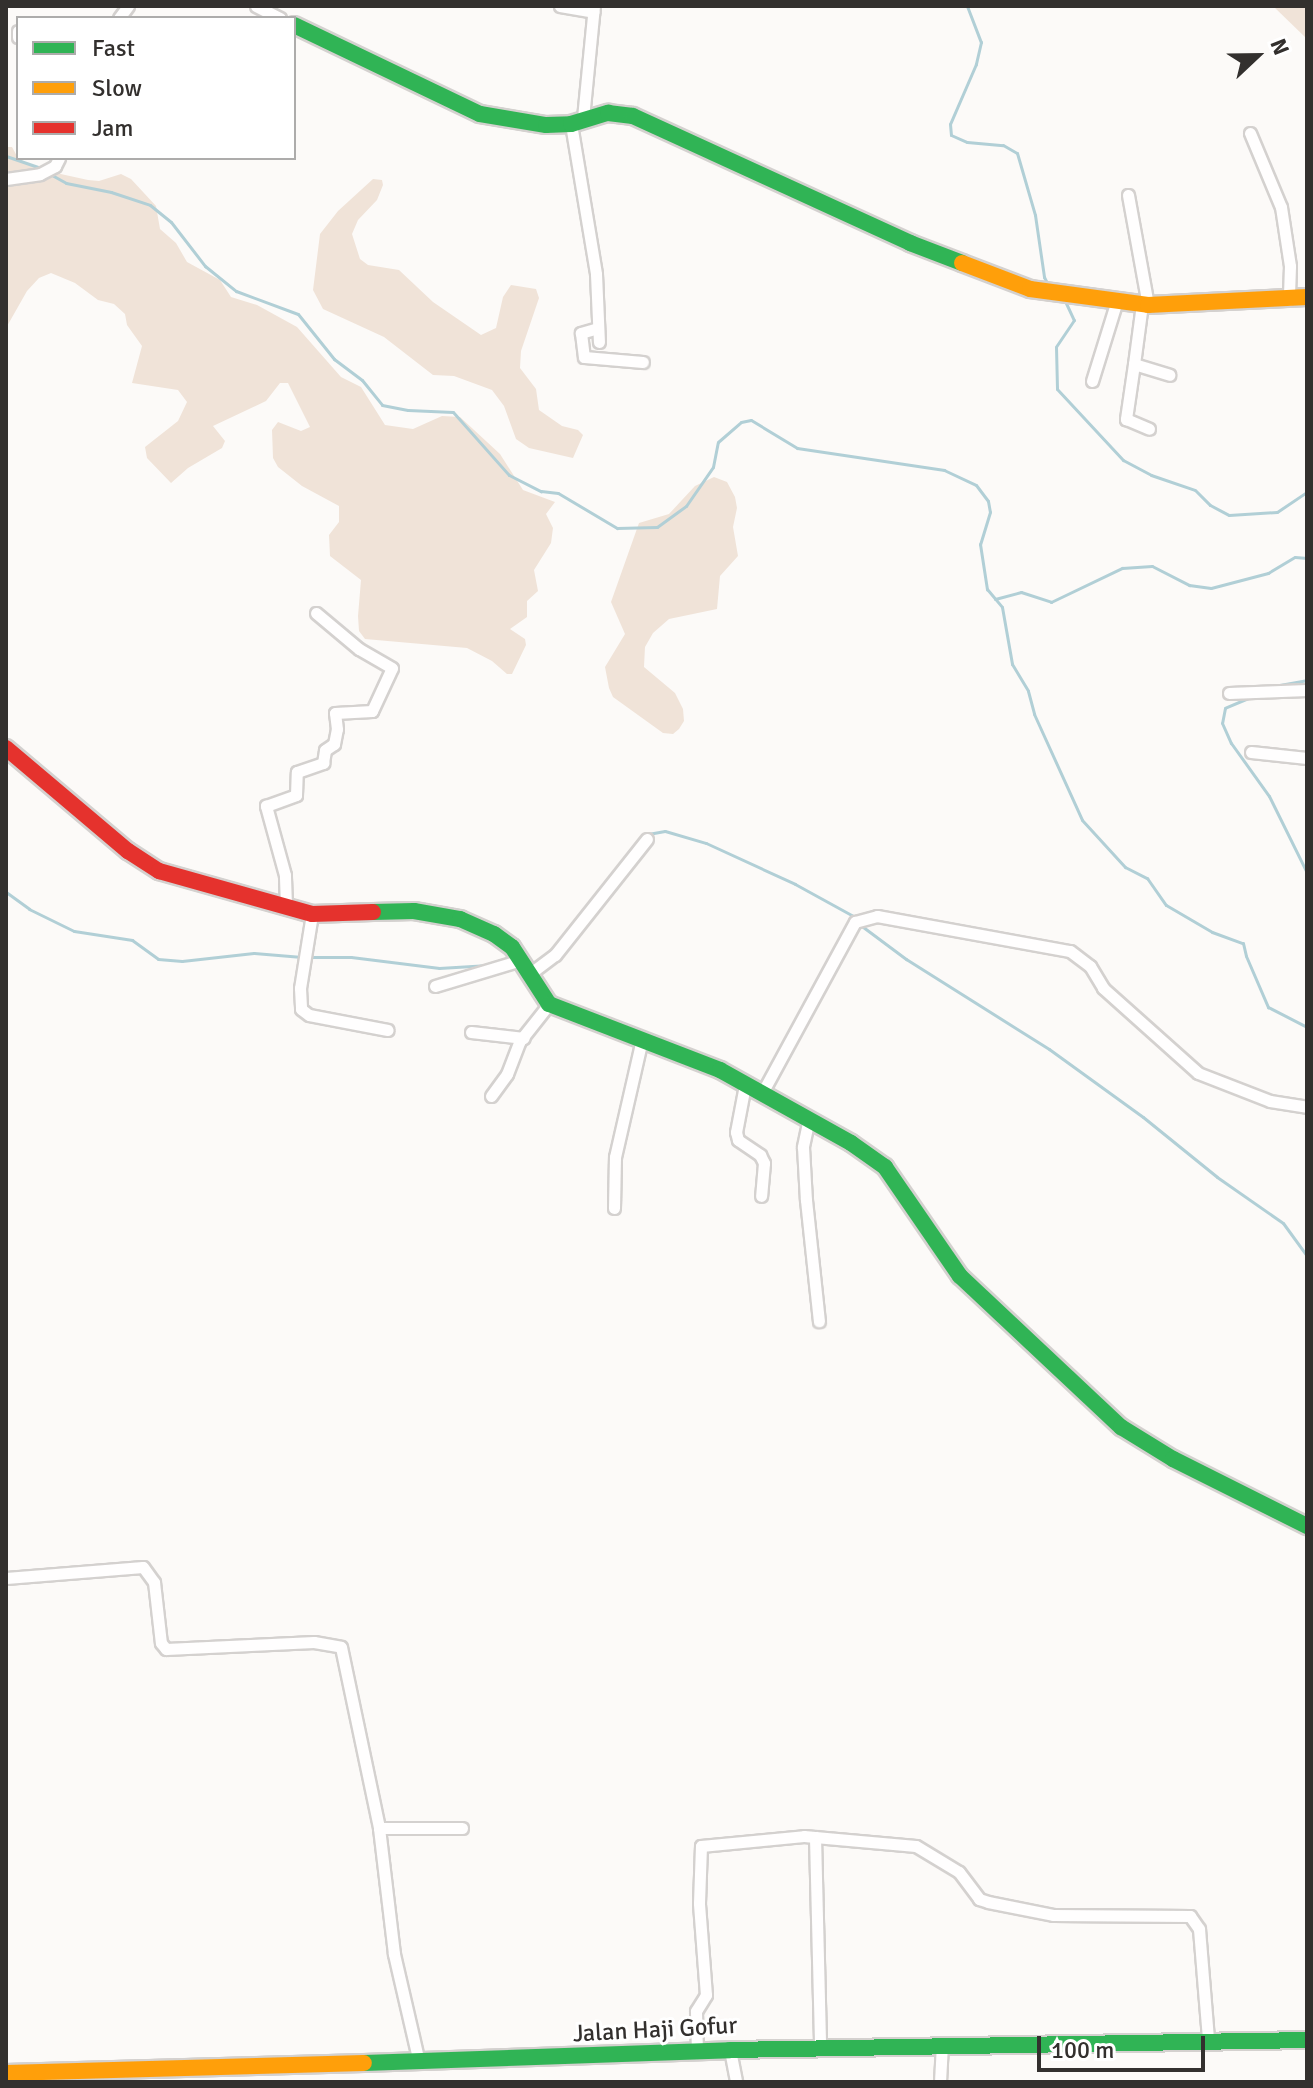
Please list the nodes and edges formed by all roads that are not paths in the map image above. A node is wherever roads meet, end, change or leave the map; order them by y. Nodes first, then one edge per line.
1 (256, 6) edge
2 (560, 6) edge
3 (594, 9) edge
4 (276, 16) edge
5 (296, 26) edge
6 (577, 121) junction
7 (1250, 133) dead end
8 (58, 160) edge
9 (6, 179) edge
10 (1128, 195) dead end
11 (1307, 297) edge
12 (1117, 300) junction
13 (1289, 300) junction
14 (1145, 305) junction
15 (598, 328) junction
16 (599, 342) dead end
17 (643, 362) dead end
18 (1134, 364) junction
19 (1169, 375) dead end
20 (1092, 381) dead end
21 (1149, 429) dead end
22 (316, 613) dead end
23 (1307, 690) edge
24 (1229, 693) dead end
25 (6, 748) edge
26 (1251, 752) dead end
27 (1307, 758) edge
28 (647, 839) dead end
29 (286, 906) junction
30 (312, 914) junction
31 (525, 967) junction
32 (435, 986) dead end
33 (549, 1004) junction
34 (388, 1030) dead end
35 (471, 1032) dead end
36 (524, 1038) junction
37 (642, 1039) junction
38 (745, 1085) junction
39 (761, 1095) junction
40 (491, 1096) dead end
41 (1307, 1107) edge
42 (809, 1118) junction
43 (761, 1196) dead end
44 (614, 1208) dead end
45 (819, 1321) dead end
46 (1307, 1526) edge
47 (6, 1578) edge
48 (379, 1828) junction
49 (462, 1828) dead end
50 (815, 1837) junction
51 (1208, 2039) junction
52 (1307, 2040) edge
53 (942, 2045) junction
54 (820, 2048) junction
55 (730, 2050) junction
56 (697, 2053) junction
57 (419, 2062) junction
58 (6, 2073) edge
59 (736, 2082) edge
60 (940, 2082) edge

1 - 4 street
2 - 3 street
3 - 6 street
5 - 6 street
6 - 12 street
6 - 15 street
7 - 13 street
8 - 9 street
10 - 14 street
11 - 13 street
12 - 14 street
12 - 20 street
13 - 14 street
14 - 18 street
15 - 16 street
15 - 17 street
18 - 19 street
18 - 21 street
22 - 29 street
23 - 24 street
25 - 29 street
26 - 27 street
28 - 31 street
29 - 30 street
30 - 31 street
30 - 34 street
31 - 32 street
31 - 33 street
33 - 36 street
33 - 37 street
35 - 36 street
36 - 40 street
37 - 38 street
37 - 44 street
38 - 39 street
38 - 43 street
39 - 41 street
39 - 42 street
42 - 45 street
42 - 46 street
47 - 48 street
48 - 49 street
48 - 57 street
50 - 51 street
50 - 54 street
50 - 56 street
51 - 52 street, Jalan Haji Gofur
51 - 53 street, Jalan Haji Gofur
53 - 54 street, Jalan Haji Gofur
53 - 60 street
54 - 55 street, Jalan Haji Gofur
55 - 56 street, Jalan Haji Gofur
55 - 59 street
56 - 57 street, Jalan Haji Gofur
57 - 58 street, Jalan Haji Gofur

